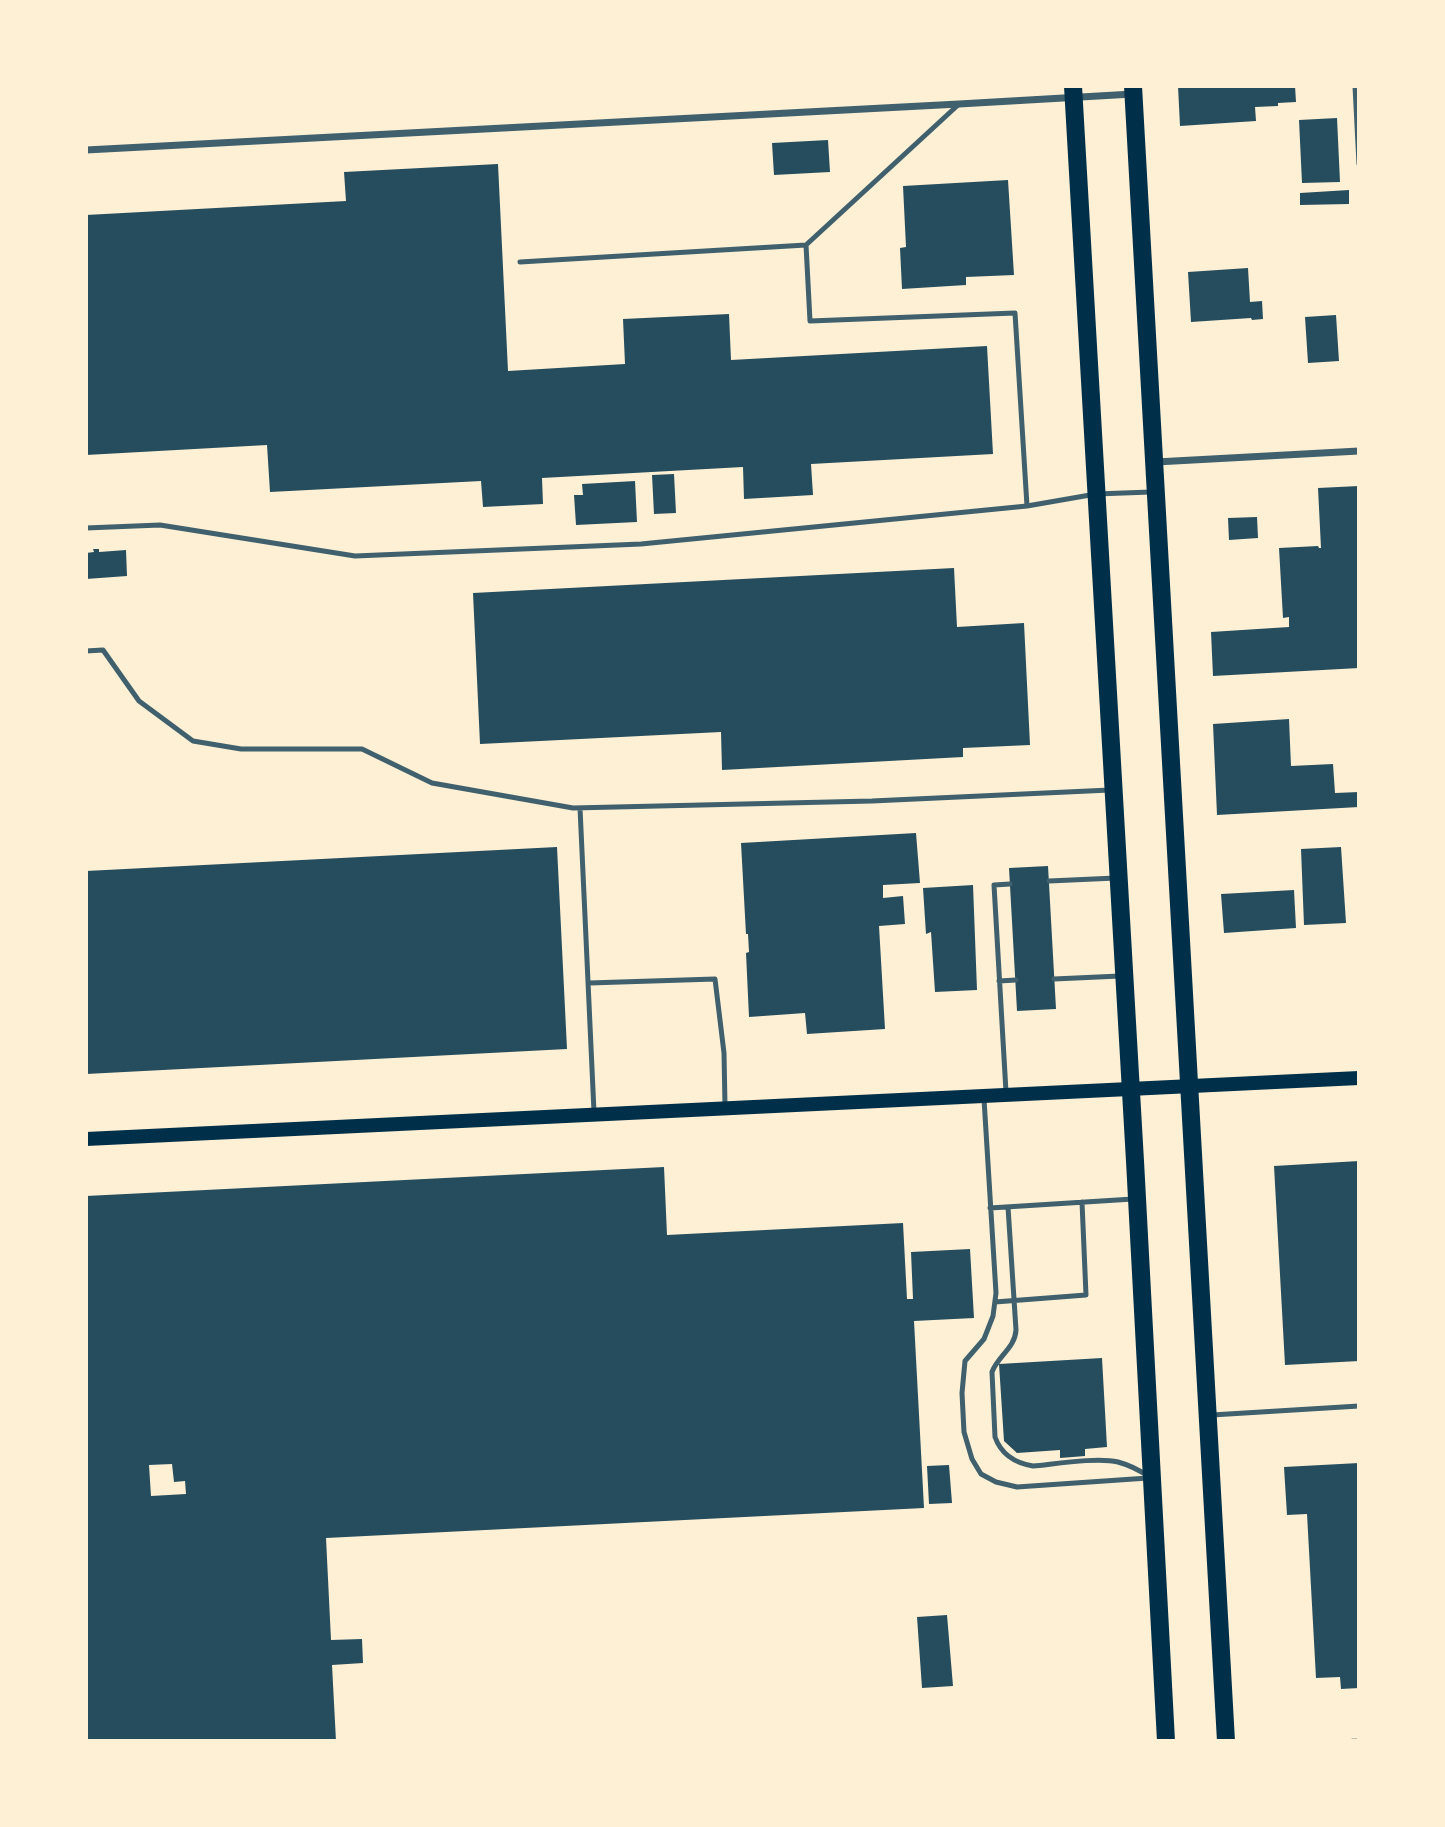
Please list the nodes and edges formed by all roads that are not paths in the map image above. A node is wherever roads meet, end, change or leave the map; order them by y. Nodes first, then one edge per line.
1 (1355, 86) edge
2 (1133, 90) edge
3 (1074, 92) edge
4 (958, 104) junction
5 (86, 150) edge
6 (1359, 164) edge
7 (806, 245) junction
8 (520, 262) dead end
9 (1359, 451) edge
10 (1155, 462) junction
11 (1156, 491) junction
12 (1096, 494) junction
13 (1027, 506) junction
14 (86, 528) edge
15 (86, 651) edge
16 (1113, 789) junction
17 (580, 808) junction
18 (1118, 878) junction
19 (1049, 881) dead end
20 (1010, 884) dead end
21 (1123, 976) junction
22 (1054, 979) dead end
23 (1016, 980) dead end
24 (999, 981) junction
25 (589, 983) junction
26 (1359, 1078) edge
27 (1190, 1087) junction
28 (1130, 1089) junction
29 (1006, 1095) junction
30 (984, 1096) junction
31 (725, 1109) junction
32 (595, 1115) junction
33 (86, 1139) edge
34 (1136, 1199) junction
35 (1082, 1202) junction
36 (1008, 1207) junction
37 (990, 1208) junction
38 (1014, 1300) junction
39 (995, 1302) junction
40 (1359, 1406) edge
41 (1209, 1416) junction
42 (1151, 1478) junction
43 (1166, 1741) edge
44 (1226, 1741) edge

1 - 6 lane
2 - 3 street
2 - 10 main road
3 - 4 street
3 - 12 main road
4 - 5 street
4 - 7 lane
7 - 8 lane
7 - 13 lane
9 - 10 street
10 - 11 main road
11 - 12 lane
11 - 27 main road
12 - 13 lane
12 - 16 main road
13 - 14 lane
15 - 17 lane
16 - 17 lane
16 - 18 main road
17 - 25 lane
18 - 19 lane
18 - 21 main road
20 - 24 lane
21 - 22 lane
21 - 28 main road
23 - 24 lane
24 - 29 lane
25 - 31 lane
25 - 32 lane
26 - 27 main road
27 - 28 main road
27 - 41 main road
28 - 29 main road
28 - 34 main road
29 - 30 main road
30 - 31 main road
30 - 37 lane
31 - 32 main road
32 - 33 main road
34 - 35 lane
34 - 42 main road
35 - 36 lane
35 - 38 lane
36 - 37 lane
36 - 38 lane
37 - 39 lane
38 - 39 lane
38 - 42 lane
39 - 42 lane
40 - 41 lane
41 - 44 main road
42 - 43 main road

